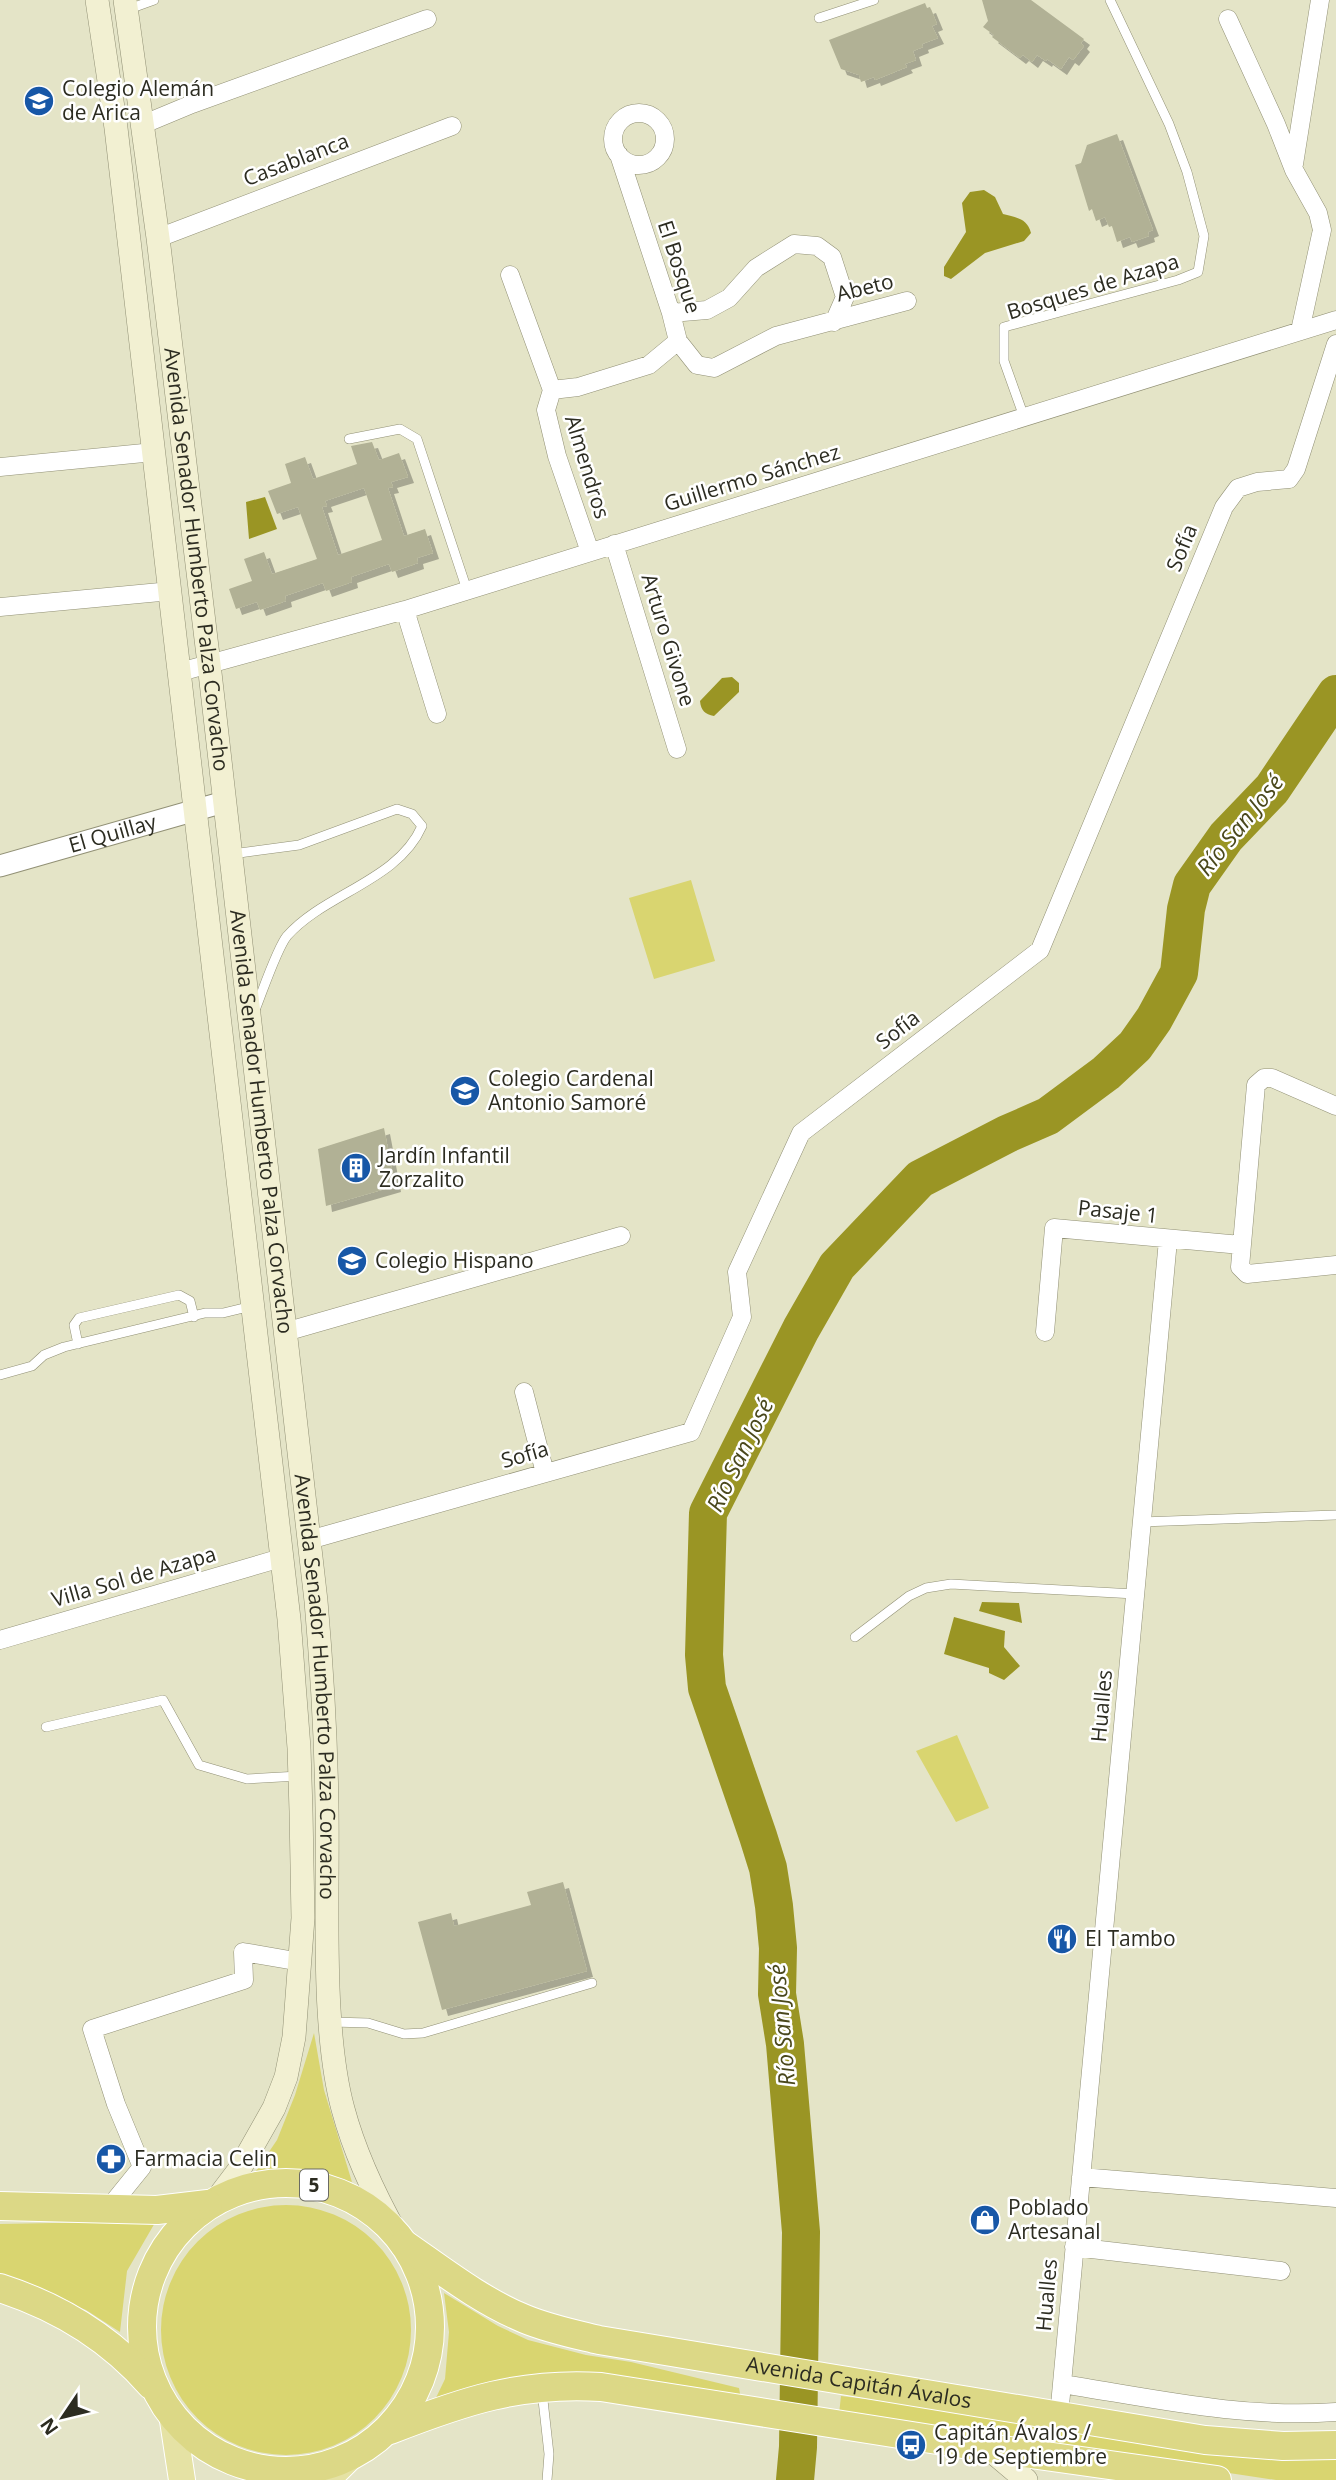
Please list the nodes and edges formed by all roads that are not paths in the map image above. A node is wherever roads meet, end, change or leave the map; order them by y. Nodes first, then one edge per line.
1 (97, 0) edge
2 (154, 0) edge
3 (874, 0) edge
4 (1110, 0) edge
5 (1320, 0) edge
6 (126, 5) edge
7 (820, 18) dead end
8 (426, 19) dead end
9 (1228, 19) dead end
10 (144, 124) junction
11 (452, 125) dead end
12 (619, 155) dead end
13 (1293, 167) junction
14 (158, 238) junction
15 (510, 275) dead end
16 (907, 301) dead end
17 (671, 313) junction
18 (1336, 320) edge
19 (834, 322) junction
20 (1300, 331) junction
21 (678, 341) junction
22 (1336, 344) edge
23 (552, 390) junction
24 (1024, 417) junction
25 (349, 439) dead end
26 (154, 452) junction
27 (0, 467) edge
28 (614, 544) junction
29 (590, 552) junction
30 (467, 590) junction
31 (171, 592) junction
32 (0, 607) edge
33 (405, 610) junction
34 (209, 664) junction
35 (180, 672) junction
36 (437, 714) dead end
37 (677, 749) dead end
38 (225, 802) junction
39 (196, 810) junction
40 (231, 854) junction
41 (0, 866) edge
42 (250, 1022) junction
43 (1336, 1106) edge
44 (621, 1236) dead end
45 (1168, 1240) junction
46 (1241, 1245) junction
47 (1336, 1265) edge
48 (252, 1306) junction
49 (194, 1317) junction
50 (285, 1332) junction
51 (1045, 1332) dead end
52 (78, 1344) junction
53 (0, 1375) edge
54 (524, 1392) dead end
55 (545, 1473) junction
56 (1336, 1515) edge
57 (1141, 1522) junction
58 (309, 1539) junction
59 (281, 1558) junction
60 (1135, 1594) junction
61 (855, 1637) dead end
62 (0, 1640) edge
63 (46, 1727) dead end
64 (300, 1776) junction
65 (301, 1962) junction
66 (592, 1983) dead end
67 (330, 2022) junction
68 (1081, 2177) junction
69 (1336, 2198) edge
70 (213, 2202) junction
71 (0, 2206) edge
72 (107, 2209) junction
73 (401, 2240) junction
74 (1074, 2247) junction
75 (1281, 2271) dead end
76 (0, 2288) edge
77 (1062, 2384) junction
78 (542, 2386) junction
79 (166, 2405) junction
80 (1336, 2412) edge
81 (1059, 2416) junction
82 (387, 2431) junction
83 (1336, 2445) edge
84 (988, 2448) junction
85 (350, 2457) junction
86 (182, 2480) edge
87 (327, 2480) edge
88 (547, 2480) edge
89 (1026, 2480) edge
90 (1217, 2480) edge

1 - 26 main road, Avenida Senador Humberto Palza Corvacho
2 - 6 lane
3 - 7 lane
4 - 24 lane, Bosques de Azapa
5 - 13 street
6 - 10 main road, Avenida Senador Humberto Palza Corvacho
8 - 10 street
9 - 13 street
10 - 14 main road, Avenida Senador Humberto Palza Corvacho
11 - 14 street, Casablanca
12 - 17 street, El Bosque
13 - 20 street
14 - 34 main road, Avenida Senador Humberto Palza Corvacho
15 - 23 street, Almendros
16 - 19 street, Abeto
17 - 19 street, Abeto
17 - 21 street, El Bosque
18 - 20 street, Guillermo Sánchez
19 - 21 street
20 - 24 street, Guillermo Sánchez
21 - 23 street, El Bosque
22 - 55 street, Sofía
23 - 29 street, Almendros
24 - 28 street, Guillermo Sánchez
25 - 30 lane
26 - 27 street
26 - 31 main road, Avenida Senador Humberto Palza Corvacho
28 - 29 street, Guillermo Sánchez
28 - 37 street, Arturo Givone
29 - 30 street, Guillermo Sánchez
30 - 33 street, Guillermo Sánchez
31 - 32 street
31 - 35 main road, Avenida Senador Humberto Palza Corvacho
33 - 34 street, Guillermo Sánchez
33 - 36 street
34 - 35 street, Guillermo Sánchez
34 - 38 main road, Avenida Senador Humberto Palza Corvacho
35 - 39 main road, Avenida Senador Humberto Palza Corvacho
38 - 39 street, El Quillay
38 - 40 main road, Avenida Senador Humberto Palza Corvacho
39 - 41 street, El Quillay
39 - 48 main road, Avenida Senador Humberto Palza Corvacho
40 - 42 main road, Avenida Senador Humberto Palza Corvacho
40 - 42 lane
42 - 50 main road, Avenida Senador Humberto Palza Corvacho
43 - 46 street
44 - 50 street
45 - 46 street, Pasaje 1
45 - 51 street, Pasaje 1
45 - 57 street, Hualles
46 - 47 street
48 - 49 lane
48 - 59 main road, Avenida Senador Humberto Palza Corvacho
49 - 52 lane
49 - 52 lane
50 - 58 main road, Avenida Senador Humberto Palza Corvacho
52 - 53 lane
54 - 55 street
55 - 58 street, Sofía
56 - 57 lane
57 - 60 street, Hualles
58 - 67 main road, Avenida Senador Humberto Palza Corvacho
59 - 62 street, Villa Sol de Azapa
59 - 64 main road, Avenida Senador Humberto Palza Corvacho
60 - 61 lane
60 - 68 street, Hualles
63 - 64 lane
64 - 65 main road, Avenida Senador Humberto Palza Corvacho
65 - 70 main road, Avenida Senador Humberto Palza Corvacho
65 - 72 street
66 - 67 lane
67 - 73 main road, Avenida Senador Humberto Palza Corvacho
68 - 69 street
68 - 74 street, Hualles
70 - 72 highway, 5
70 - 73 highway, 5
70 - 79 highway
71 - 72 highway, 5
73 - 81 highway, Avenida Capitán Ávalos / 5
73 - 82 highway
74 - 75 street
74 - 77 street, Hualles
76 - 79 highway
77 - 80 street
77 - 81 street, Hualles
78 - 82 highway, Avenida Capitán Ávalos
78 - 84 highway, Avenida Capitán Ávalos
78 - 88 lane
79 - 85 highway
79 - 86 main road
81 - 83 highway, Avenida Capitán Ávalos / 5
82 - 85 highway
84 - 89 main road
84 - 90 highway, Avenida Capitán Ávalos
85 - 87 main road

